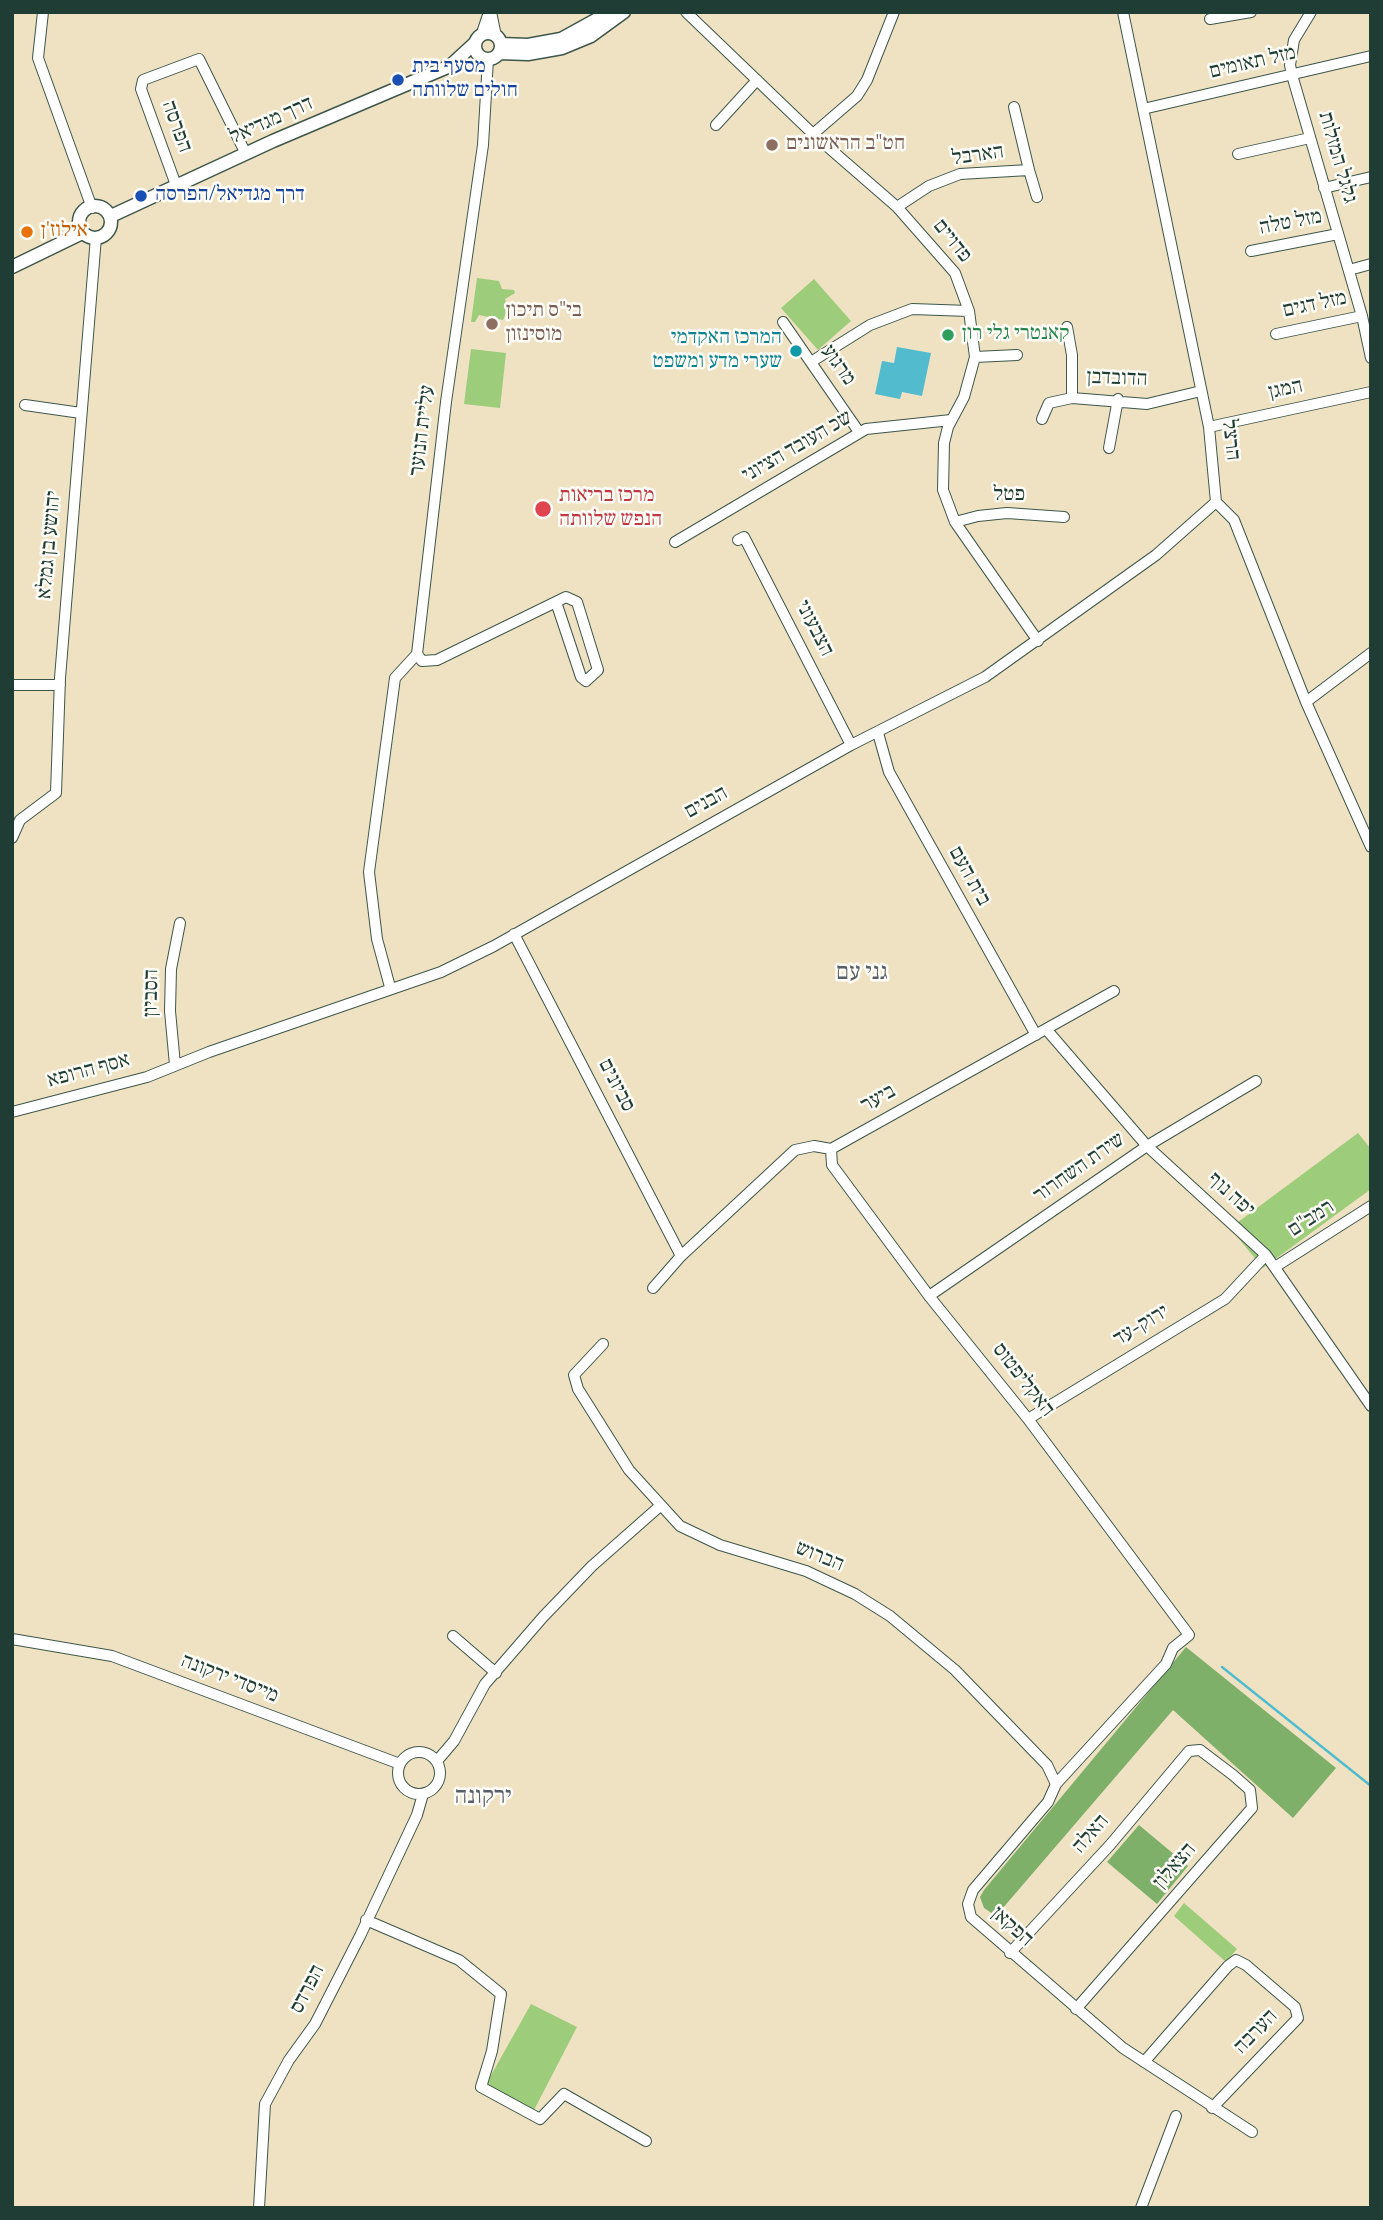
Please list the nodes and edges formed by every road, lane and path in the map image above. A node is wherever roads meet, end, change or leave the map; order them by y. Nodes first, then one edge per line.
1 (43, 12) edge
2 (490, 12) edge
3 (610, 12) edge
4 (624, 12) edge
5 (687, 12) edge
6 (894, 12) edge
7 (1123, 12) edge
8 (1251, 12) edge
9 (1309, 13) edge
10 (1210, 19) dead end
11 (478, 39) junction
12 (494, 50) junction
13 (1371, 56) edge
14 (450, 66) junction
15 (1292, 75) junction
16 (757, 80) junction
17 (1014, 107) dead end
18 (1143, 109) junction
19 (716, 125) dead end
20 (813, 134) junction
21 (1310, 138) junction
22 (1238, 153) dead end
23 (246, 154) junction
24 (1029, 170) junction
25 (1371, 177) edge
26 (176, 185) junction
27 (1324, 188) junction
28 (1037, 197) dead end
29 (897, 207) junction
30 (92, 208) junction
31 (111, 216) junction
32 (82, 233) junction
33 (1338, 234) junction
34 (96, 237) junction
35 (1251, 251) dead end
36 (1371, 264) edge
37 (12, 267) edge
38 (1349, 270) junction
39 (969, 311) junction
40 (1362, 316) junction
41 (783, 322) dead end
42 (1067, 327) dead end
43 (1276, 334) dead end
44 (1017, 355) dead end
45 (975, 357) junction
46 (1371, 358) edge
47 (811, 362) junction
48 (1201, 391) junction
49 (1371, 392) edge
50 (1072, 398) junction
51 (1118, 399) junction
52 (25, 405) dead end
53 (81, 413) junction
54 (1042, 419) dead end
55 (951, 420) junction
56 (1209, 427) junction
57 (859, 432) junction
58 (1110, 449) dead end
59 (1216, 502) junction
60 (1064, 517) dead end
61 (955, 522) junction
62 (738, 540) dead end
63 (675, 542) dead end
64 (556, 602) junction
65 (1038, 641) junction
66 (1371, 653) edge
67 (417, 654) junction
68 (12, 685) edge
69 (60, 685) junction
70 (1306, 702) junction
71 (878, 733) junction
72 (851, 745) junction
73 (12, 838) edge
74 (1371, 848) edge
75 (180, 923) dead end
76 (514, 934) junction
77 (390, 987) junction
78 (1114, 991) dead end
79 (1046, 1029) junction
80 (1036, 1035) junction
81 (175, 1065) junction
82 (1256, 1081) dead end
83 (12, 1112) edge
84 (1147, 1146) junction
85 (831, 1149) junction
86 (1371, 1206) edge
87 (1266, 1255) junction
88 (681, 1256) junction
89 (1275, 1267) junction
90 (653, 1288) dead end
91 (929, 1296) junction
92 (603, 1344) dead end
93 (1371, 1406) edge
94 (1028, 1419) junction
95 (660, 1506) junction
96 (453, 1636) dead end
97 (1189, 1636) joint
98 (12, 1639) edge
99 (12, 1645) edge
100 (40, 1645) junction
101 (495, 1673) junction
102 (1204, 1752) joint
103 (437, 1761) junction
104 (400, 1764) junction
105 (1056, 1784) junction
106 (423, 1794) junction
107 (366, 1920) junction
108 (1010, 1953) junction
109 (1076, 2009) junction
110 (1144, 2062) junction
111 (1212, 2108) junction
112 (1176, 2116) dead end
113 (1252, 2132) dead end
114 (646, 2141) dead end
115 (258, 2208) edge
116 (1141, 2208) edge

1 - 30 street
2 - 11 street
2 - 12 street, עליית הנוער
3 - 12 main road, דרך מגדיאל
4 - 12 main road, דרך מגדיאל
5 - 16 street, פדויים
6 - 20 street
7 - 18 street, הרצל
8 - 10 street
9 - 15 street, גלגל המזלות
11 - 12 main road
11 - 12 main road
11 - 14 main road, דרך מגדיאל
12 - 14 main road, דרך מגדיאל
12 - 67 street, עליית הנוער
13 - 15 street, מזל תאומים
14 - 23 main road, דרך מגדיאל
15 - 18 street, מזל תאומים
15 - 21 street, גלגל המזלות
16 - 19 street
16 - 20 street, פדויים
17 - 24 street, הארבל
18 - 48 street, הרצל
20 - 29 street, פדויים
21 - 22 street
21 - 27 street, גלגל המזלות
23 - 26 main road, דרך מגדיאל
23 - 26 street, הפרסה
24 - 28 street, הארבל
24 - 29 street, הארבל
25 - 27 street
26 - 31 main road, דרך מגדיאל
27 - 33 street, גלגל המזלות
29 - 39 street, פדויים
30 - 31 main road
30 - 32 main road
31 - 34 main road
32 - 34 main road
32 - 37 main road
33 - 35 street, מזל טלה
33 - 38 street, גלגל המזלות
34 - 53 street, יהושע בן גמלא
36 - 38 street
38 - 40 street, גלגל המזלות
39 - 45 street, פדויים
39 - 47 street
40 - 43 street, מזל דגים
40 - 46 street, גלגל המזלות
41 - 47 street, מרגוע
42 - 50 street
44 - 45 street
45 - 55 street, פדויים
47 - 57 street, מרגוע
48 - 51 street, הדובדבן
48 - 56 street, הרצל
49 - 56 street, המגן
50 - 51 street, הדובדבן
50 - 54 street, הדובדבן
51 - 58 street
52 - 53 street
53 - 69 street, יהושע בן גמלא
55 - 57 street, שכ העובד הציוני
55 - 61 street, פדויים
56 - 59 street, הרצל
57 - 63 street, שכ העובד הציוני
59 - 65 street, הבנים
59 - 70 street
60 - 61 street, פטל
61 - 65 street, פדויים
62 - 72 street, הצבעוני
64 - 64 street
64 - 67 street
65 - 71 street, הבנים
66 - 70 street
67 - 77 street
68 - 69 street
69 - 73 street, יהושע בן גמלא
70 - 74 street
71 - 72 street, הבנים
71 - 80 street, בית העם
72 - 76 street, הבנים
75 - 81 street, הסביון
76 - 77 street, הבנים
76 - 88 street, סביונים
77 - 81 street, הבנים
78 - 79 street, ביער
79 - 80 street, ביער
79 - 84 street, יפה נוף
80 - 85 street, ביער
81 - 83 street, אסף הרופא
82 - 84 street, שירת השחרור
84 - 87 street, יפה נוף
84 - 91 street, שירת השחרור
85 - 88 street, ביער
85 - 91 street, האקליפטוס
86 - 89 street, רמב"ם
87 - 89 street, יפה נוף
87 - 94 street, ירוק-עד
88 - 90 street, ביער
89 - 93 street, יפה נוף
91 - 94 street, האקליפטוס
92 - 95 street, הברוש
94 - 97 street, האקליפטוס
95 - 101 street
95 - 105 street, הברוש
96 - 101 street
97 - 105 street, הפקאן
98 - 100 street, מייסדי ירקונה
99 - 100 street, מייסדי ירקונה
100 - 104 street, מייסדי ירקונה
101 - 103 street
102 - 108 street, האלה
102 - 109 street, הצאלון
103 - 104 street
103 - 106 street
104 - 106 street
105 - 108 street, הפקאן
106 - 107 street, הפרדס
107 - 114 street
107 - 115 street, הפרדס
108 - 109 street, הפקאן
109 - 110 street, הפקאן
110 - 111 street, הפקאן
110 - 111 street, הערבה
111 - 113 street, הפקאן
112 - 116 street

